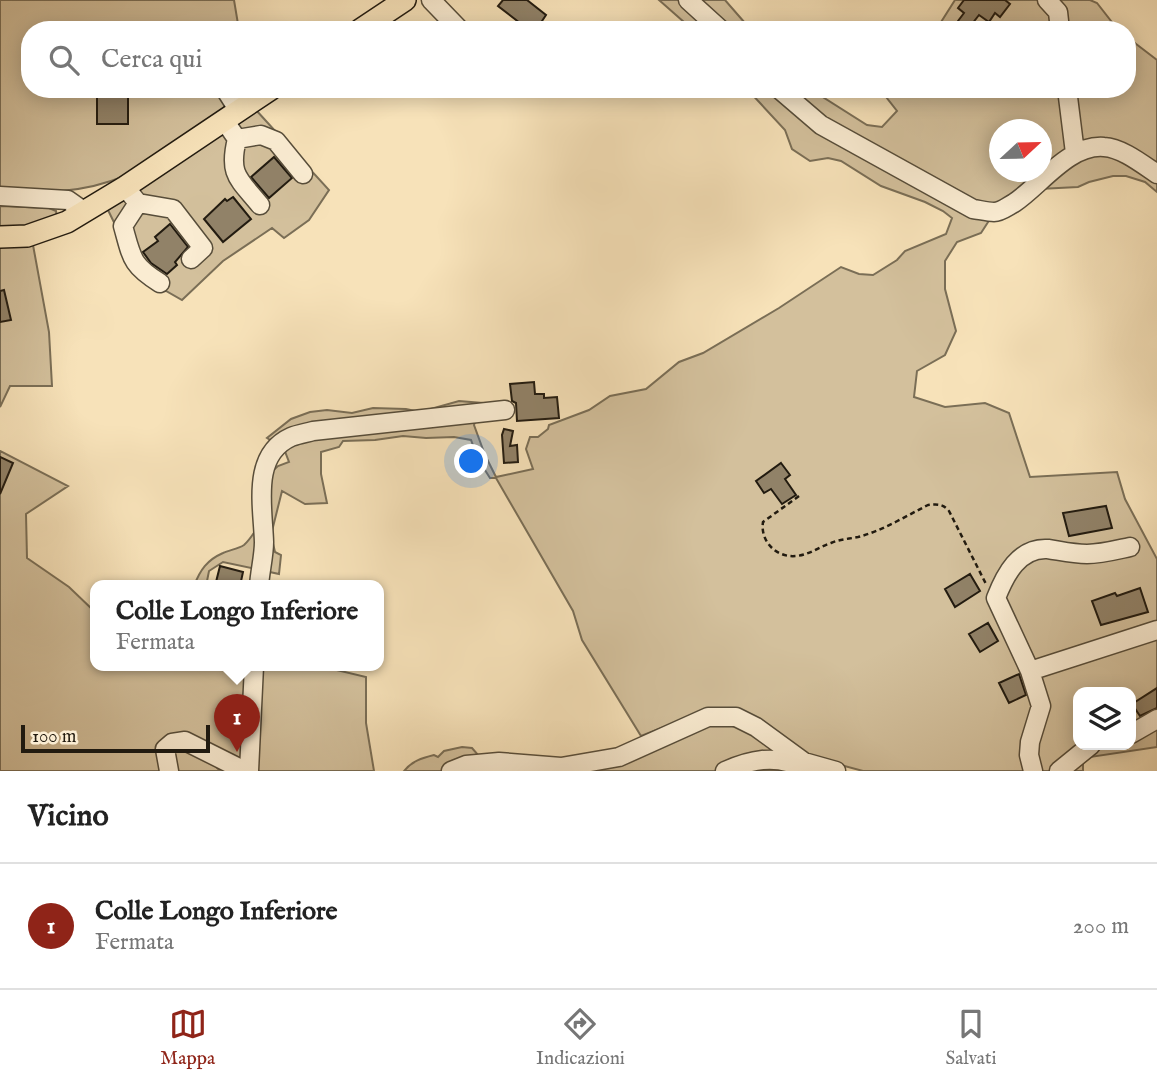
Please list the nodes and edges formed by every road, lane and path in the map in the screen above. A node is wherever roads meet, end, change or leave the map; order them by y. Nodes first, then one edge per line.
1 (405, 0) edge
2 (431, 0) edge
3 (688, 0) edge
4 (1047, 0) edge
5 (374, 21) edge
6 (451, 21) edge
7 (711, 21) edge
8 (1059, 21) edge
9 (227, 98) edge
10 (258, 98) edge
11 (790, 98) edge
12 (1068, 98) edge
13 (232, 115) junction
14 (237, 139) junction
15 (1075, 153) junction
16 (303, 174) dead end
17 (1157, 174) edge
18 (132, 195) junction
19 (0, 196) edge
20 (260, 205) dead end
21 (85, 212) junction
22 (0, 237) edge
23 (191, 259) dead end
24 (160, 284) dead end
25 (505, 410) dead end
26 (799, 496) dead end
27 (1130, 547) dead end
28 (260, 580) edge
29 (996, 598) junction
30 (1157, 630) edge
31 (254, 671) edge
32 (1030, 671) junction
33 (1157, 719) edge
34 (1136, 731) edge
35 (1085, 750) edge
36 (803, 767) edge
37 (531, 768) edge
38 (169, 771) edge
39 (247, 771) edge
40 (451, 771) edge
41 (724, 771) edge
42 (836, 771) edge
43 (1033, 771) edge
44 (1059, 771) edge

1 - 5 main road
2 - 6 street
3 - 7 street
4 - 8 street
9 - 13 street
10 - 13 main road
11 - 15 street
12 - 15 street
13 - 14 street
13 - 18 main road
14 - 16 street
14 - 20 street
15 - 17 street
18 - 21 main road
18 - 23 street
18 - 24 street
19 - 21 street
21 - 22 main road
25 - 28 street
26 - 29 path
27 - 29 street
29 - 32 street
30 - 32 street
31 - 39 street
32 - 43 street
33 - 34 street
35 - 44 street
36 - 37 street
36 - 41 street
36 - 42 street
37 - 40 street
38 - 39 street

